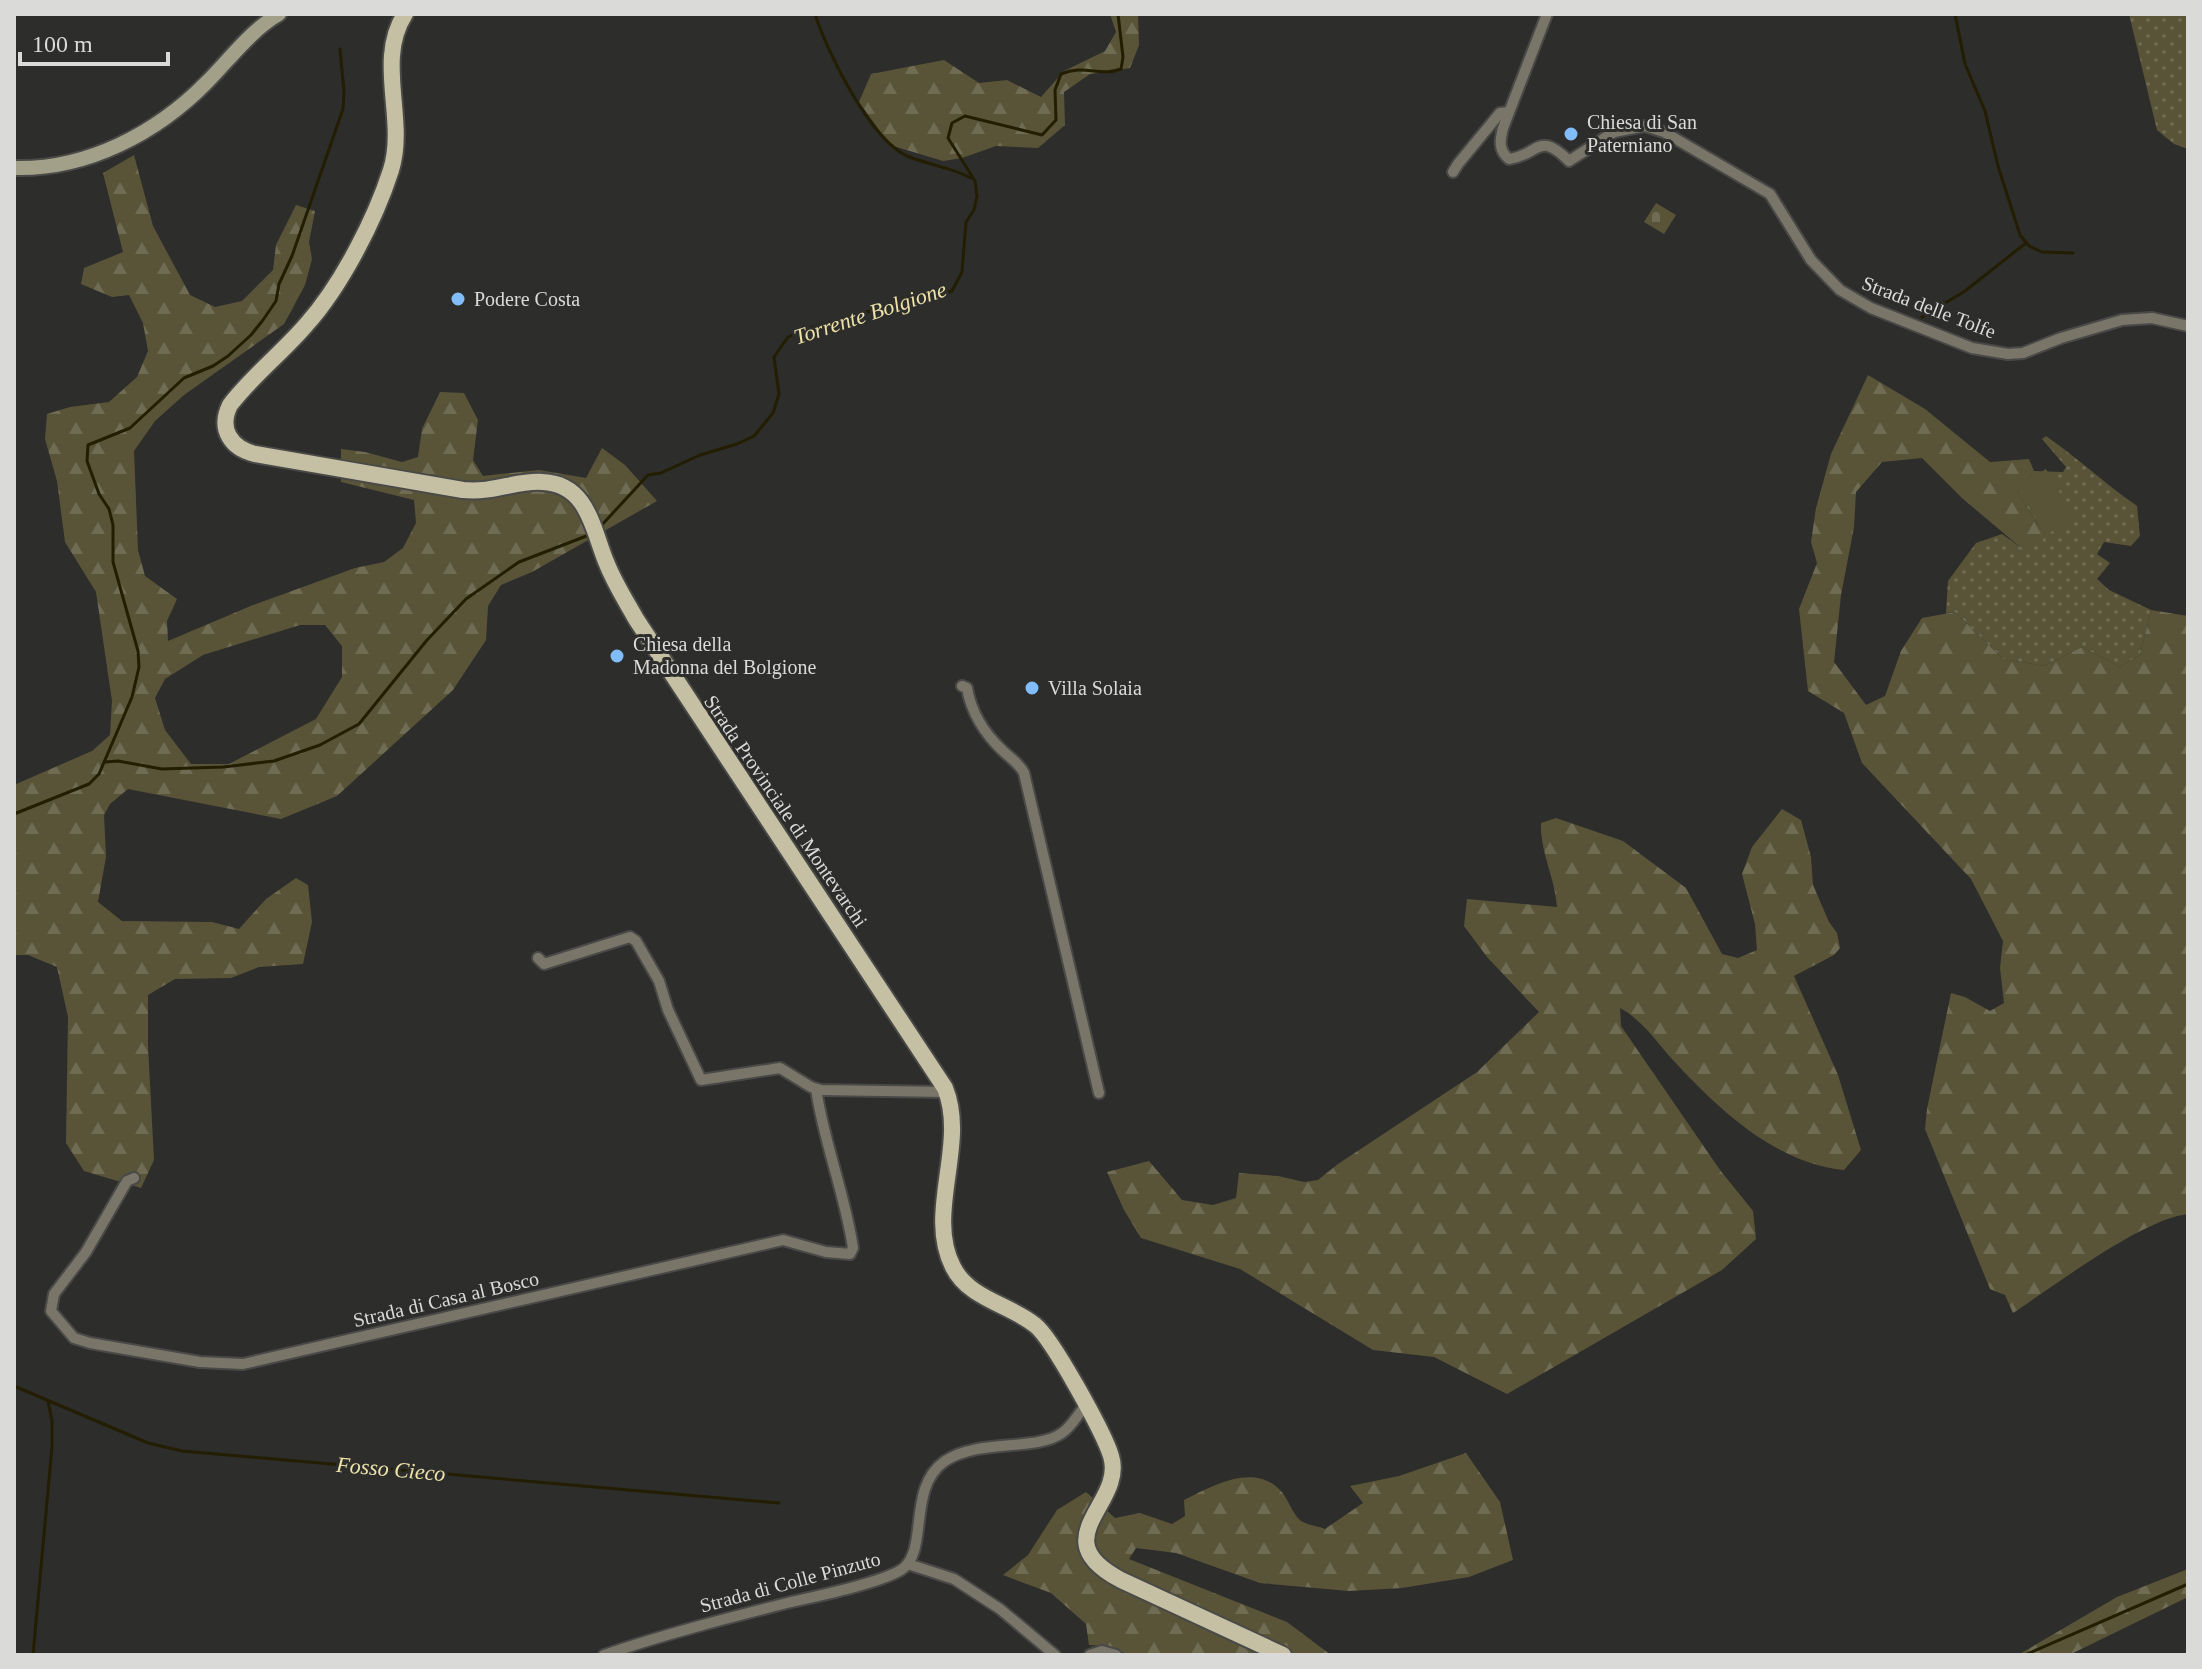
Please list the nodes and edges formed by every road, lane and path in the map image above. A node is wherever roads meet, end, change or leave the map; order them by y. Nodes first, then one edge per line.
1 (279, 14) edge
2 (405, 14) edge
3 (1547, 14) edge
4 (1509, 112) junction
5 (14, 168) edge
6 (1453, 172) dead end
7 (2188, 326) edge
8 (962, 686) dead end
9 (538, 958) dead end
10 (816, 1089) junction
11 (946, 1092) junction
12 (1099, 1093) dead end
13 (134, 1178) dead end
14 (1086, 1405) junction
15 (908, 1564) junction
16 (604, 1655) edge
17 (1055, 1655) edge
18 (1090, 1655) edge
19 (1116, 1655) edge
20 (1283, 1655) edge

1 - 5 street
2 - 11 main road, Strada Provinciale di Montevarchi
3 - 4 street, Strada delle Tolfe
4 - 6 street
4 - 7 street, Strada delle Tolfe
8 - 12 street
9 - 10 street
10 - 11 street
10 - 13 street, Strada di Casa al Bosco
11 - 14 main road, Strada Provinciale di Montevarchi
14 - 15 street, Strada di Colle Pinzuto
14 - 20 main road, Strada Provinciale di Montevarchi
15 - 16 street, Strada di Colle Pinzuto
15 - 17 street
18 - 19 street

